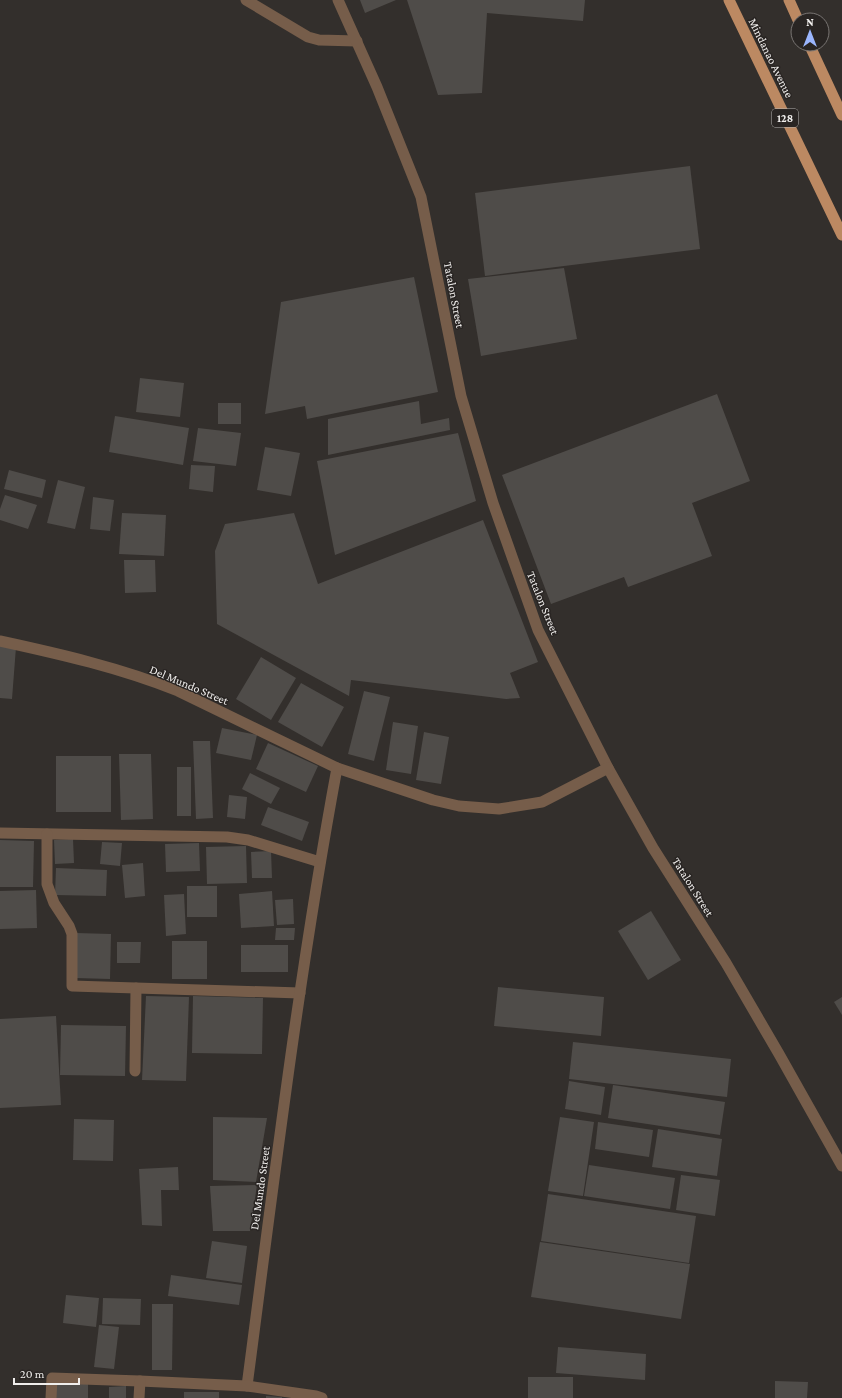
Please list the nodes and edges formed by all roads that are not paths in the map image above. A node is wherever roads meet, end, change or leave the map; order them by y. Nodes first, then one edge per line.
1 (246, 0) edge
2 (338, 0) edge
3 (729, 0) edge
4 (789, 0) edge
5 (794, 12) edge
6 (357, 41) junction
7 (813, 52) edge
8 (842, 115) edge
9 (842, 235) edge
10 (0, 641) edge
11 (337, 768) junction
12 (608, 768) junction
13 (0, 833) edge
14 (47, 834) junction
15 (320, 862) junction
16 (136, 988) junction
17 (300, 993) junction
18 (135, 1071) dead end
19 (842, 1166) edge
20 (140, 1381) junction
21 (247, 1386) junction
22 (51, 1398) edge
23 (139, 1398) edge
24 (322, 1398) edge

1 - 6 street
2 - 6 street, Tatalon Street
3 - 9 main road, Mindanao Avenue / 128
4 - 5 main road
6 - 12 street, Tatalon Street
7 - 8 main road
10 - 11 street, Del Mundo Street
11 - 12 street, Del Mundo Street
11 - 15 street, Del Mundo Street
12 - 19 street, Tatalon Street
13 - 14 street
14 - 15 street
14 - 16 street
15 - 17 street, Del Mundo Street
16 - 17 street
16 - 18 street
17 - 21 street, Del Mundo Street
20 - 21 street
20 - 22 street
20 - 23 street
21 - 24 street

